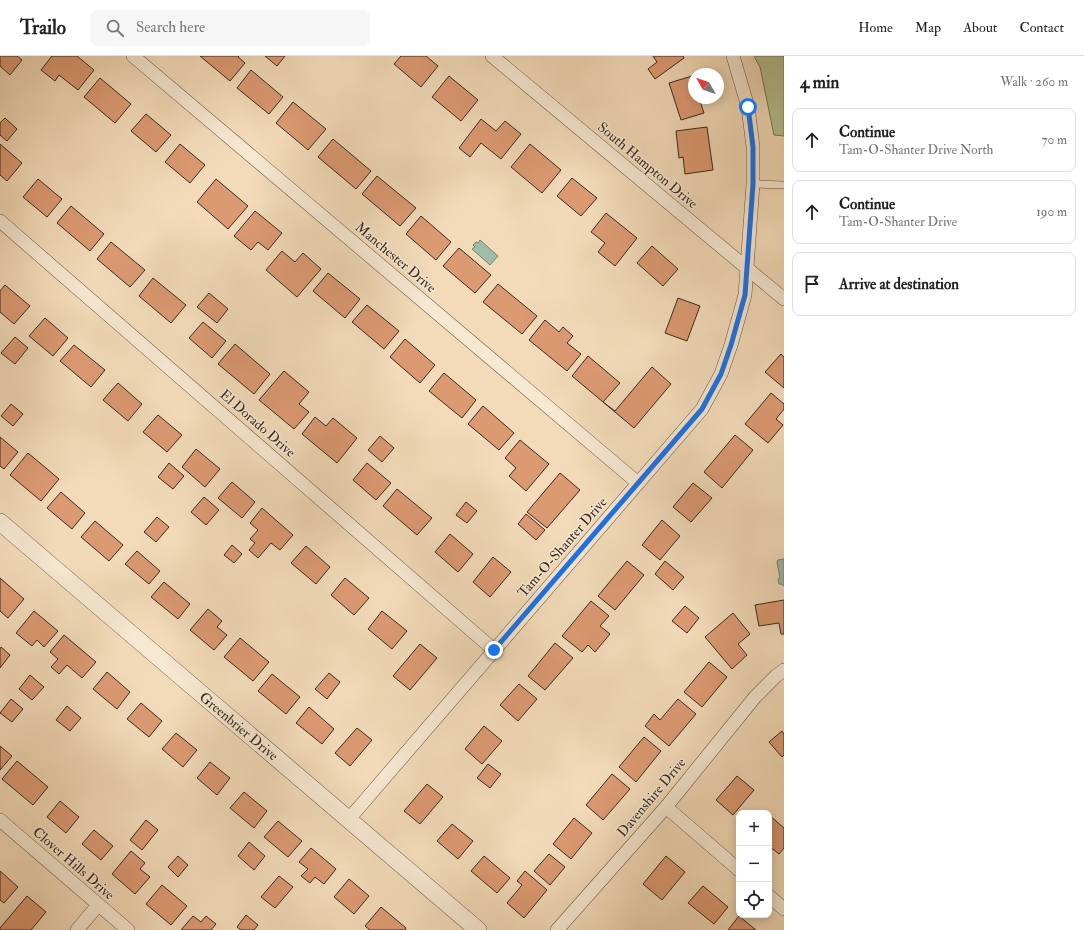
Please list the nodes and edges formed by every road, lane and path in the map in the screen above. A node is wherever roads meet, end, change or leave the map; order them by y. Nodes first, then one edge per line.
1 (133, 56) edge
2 (492, 56) edge
3 (733, 56) edge
4 (753, 184) junction
5 (784, 185) edge
6 (0, 221) edge
7 (748, 268) junction
8 (784, 299) edge
9 (638, 483) junction
10 (0, 522) edge
11 (494, 650) junction
12 (784, 670) edge
13 (666, 807) junction
14 (349, 819) junction
15 (0, 820) edge
16 (736, 867) edge
17 (772, 899) edge
18 (98, 905) junction
19 (784, 909) edge
20 (77, 930) edge
21 (128, 930) edge
22 (478, 930) edge
23 (557, 930) edge

1 - 9 street, Manchester Drive
2 - 7 street, South Hampton Drive
3 - 4 street, Tam-O-Shanter Drive
4 - 5 lane
4 - 7 street, Tam-O-Shanter Drive
6 - 11 street, El Dorado Drive
7 - 8 street, South Hampton Drive
7 - 9 street, Tam-O-Shanter Drive
9 - 11 street, Tam-O-Shanter Drive
10 - 14 street, Greenbrier Drive
11 - 14 street, Tam-O-Shanter Drive
12 - 13 street, Davenshire Drive
13 - 16 street
13 - 23 street, Davenshire Drive
14 - 22 street, Greenbrier Drive
15 - 18 street, Clover Hills Drive
17 - 19 street
18 - 20 street
18 - 21 street, Clover Hills Drive

